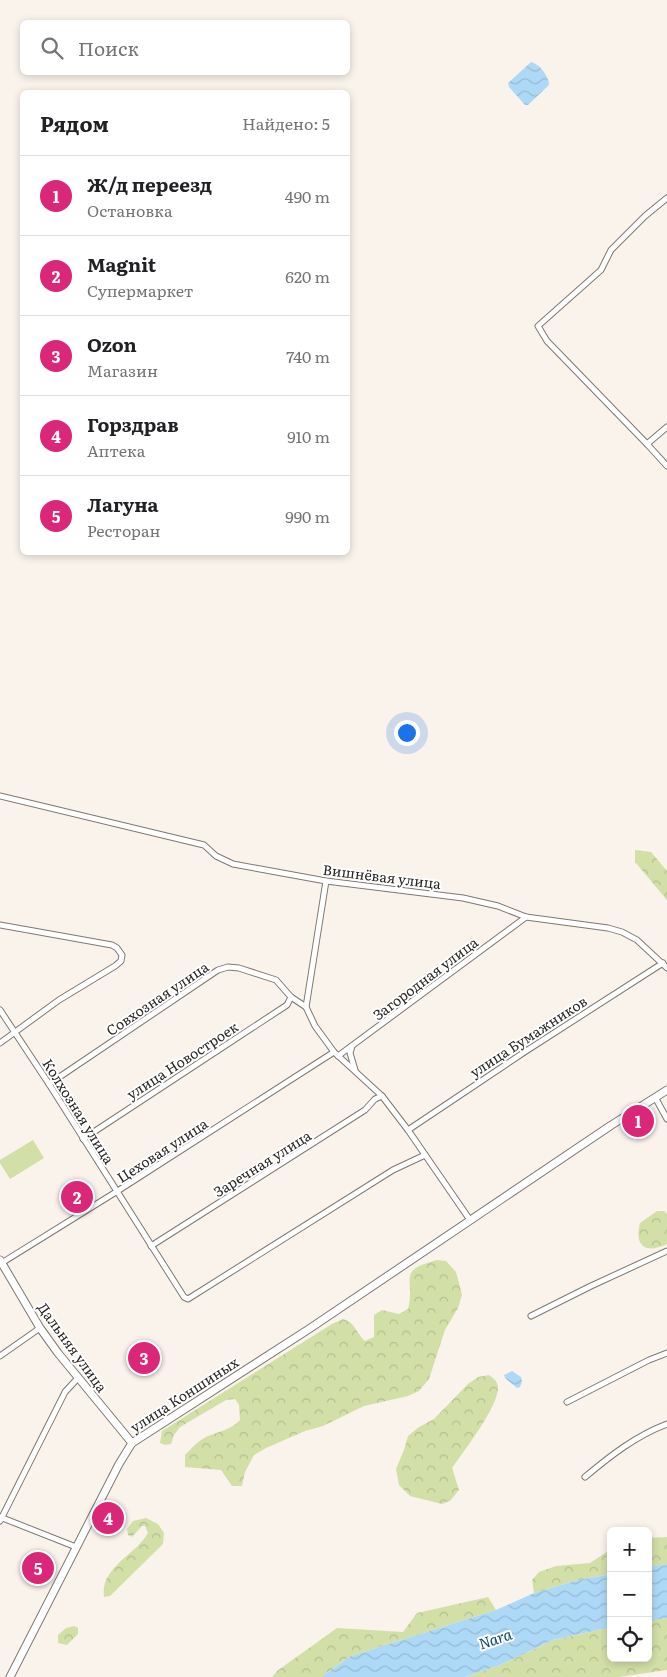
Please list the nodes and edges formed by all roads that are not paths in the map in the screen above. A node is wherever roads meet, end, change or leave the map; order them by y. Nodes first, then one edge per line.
1 (667, 198) edge
2 (667, 427) edge
3 (647, 444) junction
4 (667, 466) edge
5 (0, 796) edge
6 (326, 881) junction
7 (526, 917) junction
8 (0, 925) edge
9 (665, 965) edge
10 (291, 997) junction
11 (306, 1007) junction
12 (0, 1010) edge
13 (15, 1032) junction
14 (0, 1043) edge
15 (352, 1046) junction
16 (336, 1054) junction
17 (356, 1073) junction
18 (49, 1084) junction
19 (667, 1090) edge
20 (382, 1096) junction
21 (655, 1097) junction
22 (667, 1119) edge
23 (408, 1130) junction
24 (83, 1139) junction
25 (425, 1155) junction
26 (116, 1192) junction
27 (470, 1220) junction
28 (151, 1246) junction
29 (667, 1251) edge
30 (1, 1262) edge
31 (531, 1316) dead end
32 (40, 1328) junction
33 (667, 1353) edge
34 (0, 1356) edge
35 (78, 1378) junction
36 (567, 1402) dead end
37 (667, 1424) edge
38 (132, 1444) junction
39 (585, 1477) dead end
40 (1, 1519) edge
41 (76, 1547) junction
42 (10, 1677) edge

1 - 3 street
2 - 3 street
3 - 4 street
5 - 6 street, Вишнёвая улица
6 - 7 street, Вишнёвая улица
6 - 11 street
7 - 9 street, Вишнёвая улица
7 - 15 street, Загородная улица
8 - 13 street
9 - 23 street, улица Бумажников
10 - 11 street, Совхозная улица
10 - 18 street, Совхозная улица
10 - 24 street, улица Новостроек
11 - 16 street, Совхозная улица
12 - 13 street, Колхозная улица
13 - 14 street
13 - 18 street, Колхозная улица
15 - 16 street, Загородная улица
15 - 17 street
16 - 17 street, Совхозная улица
16 - 26 street, Цеховая улица
17 - 20 street, Совхозная улица
18 - 24 street, Колхозная улица
19 - 21 main road, улица Коншиных
20 - 23 street, Совхозная улица
20 - 28 street, Заречная улица
21 - 22 street
21 - 27 main road, улица Коншиных
23 - 25 street, Совхозная улица
24 - 26 street, Колхозная улица
25 - 27 street, Совхозная улица
25 - 28 street, Колхозная улица
26 - 28 street, Колхозная улица
26 - 30 street, Цеховая улица
27 - 38 main road, улица Коншиных
29 - 31 street
30 - 32 main road, Дальняя улица
32 - 34 street
32 - 35 main road, Дальняя улица
33 - 36 street
35 - 38 main road, Дальняя улица
35 - 40 street
37 - 39 street
38 - 41 main road, улица Коншиных
40 - 41 street
41 - 42 main road, улица Коншиных

